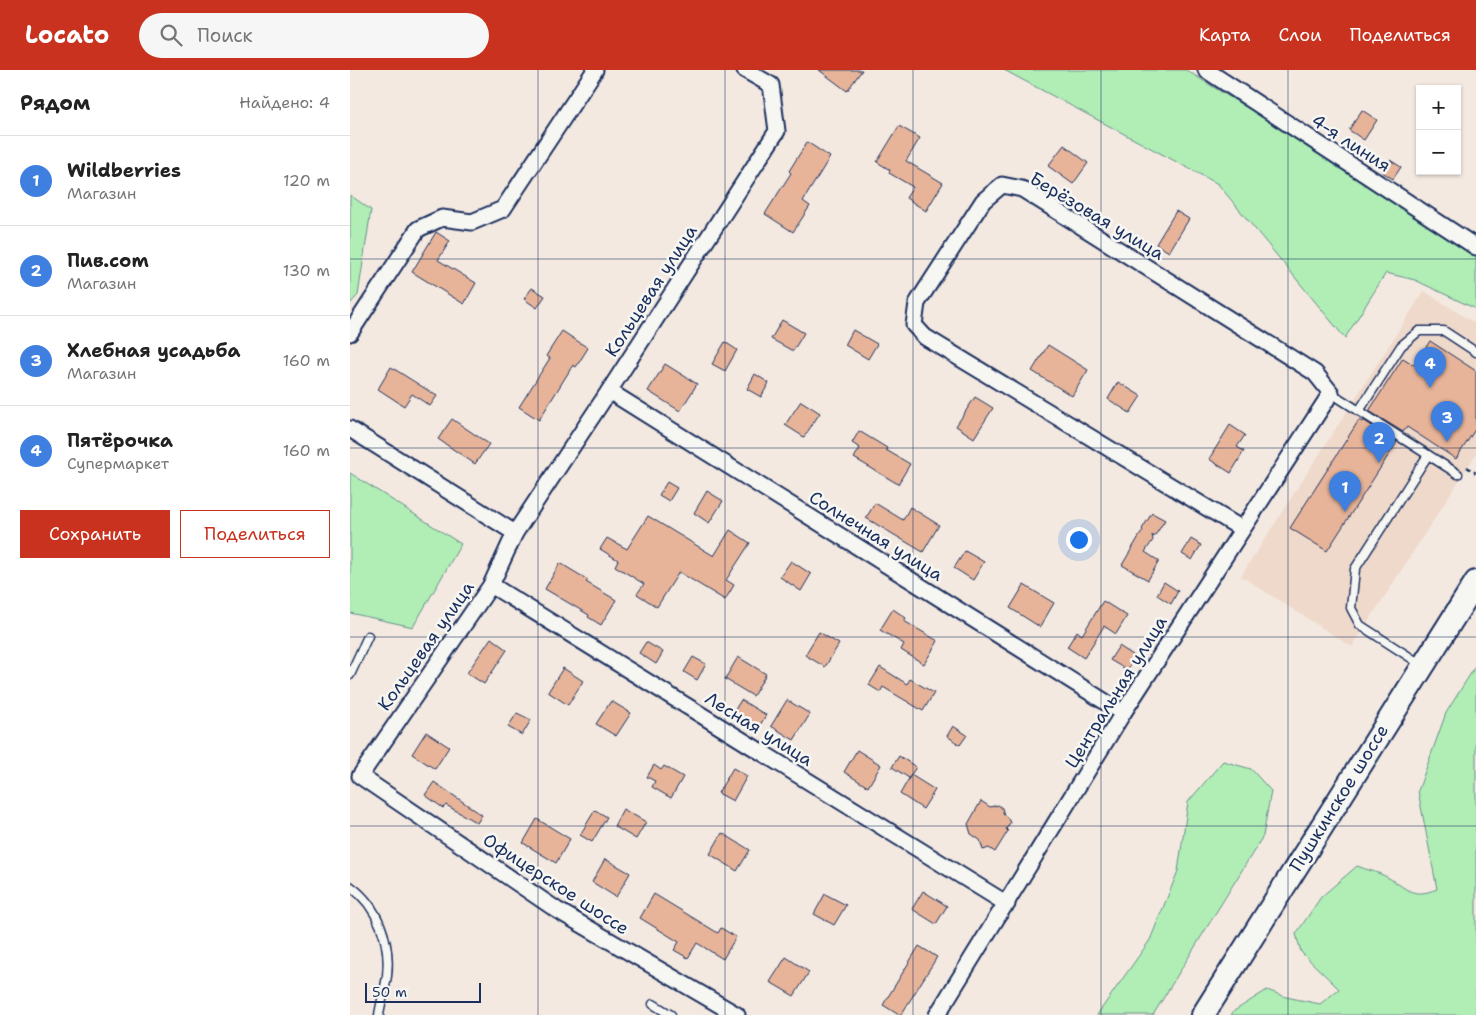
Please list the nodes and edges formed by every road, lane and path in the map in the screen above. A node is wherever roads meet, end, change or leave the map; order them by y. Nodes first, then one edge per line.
1 (595, 70) edge
2 (746, 70) edge
3 (1206, 70) edge
4 (1476, 247) edge
5 (350, 333) edge
6 (1476, 352) edge
7 (609, 392) junction
8 (1331, 392) junction
9 (1359, 411) junction
10 (350, 429) edge
11 (1428, 455) junction
12 (1458, 474) dead end
13 (1242, 529) junction
14 (515, 533) junction
15 (1476, 582) edge
16 (491, 585) junction
17 (368, 636) dead end
18 (1422, 666) junction
19 (350, 675) edge
20 (1123, 713) junction
21 (360, 776) joint
22 (350, 886) edge
23 (1007, 904) junction
24 (653, 1004) dead end
25 (379, 1015) edge
26 (671, 1015) edge
27 (737, 1015) edge
28 (937, 1015) edge
29 (1203, 1015) edge

1 - 5 street
2 - 7 street, Кольцевая улица
3 - 4 street, 4-я линия
6 - 9 lane
7 - 14 street, Кольцевая улица
7 - 20 street, Солнечная улица
8 - 9 lane
8 - 13 street, Центральная улица
8 - 13 street, Берёзовая улица
9 - 11 lane
10 - 14 street
11 - 12 lane
11 - 18 lane
13 - 20 street, Центральная улица
14 - 16 street, Кольцевая улица
15 - 18 main road, Пушкинское шоссе
16 - 21 street, Кольцевая улица
16 - 23 street, Лесная улица
17 - 19 lane
18 - 29 main road, Пушкинское шоссе
20 - 23 street, Центральная улица
21 - 27 street, Офицерское шоссе
22 - 25 lane
23 - 28 street, Центральная улица
24 - 26 lane

